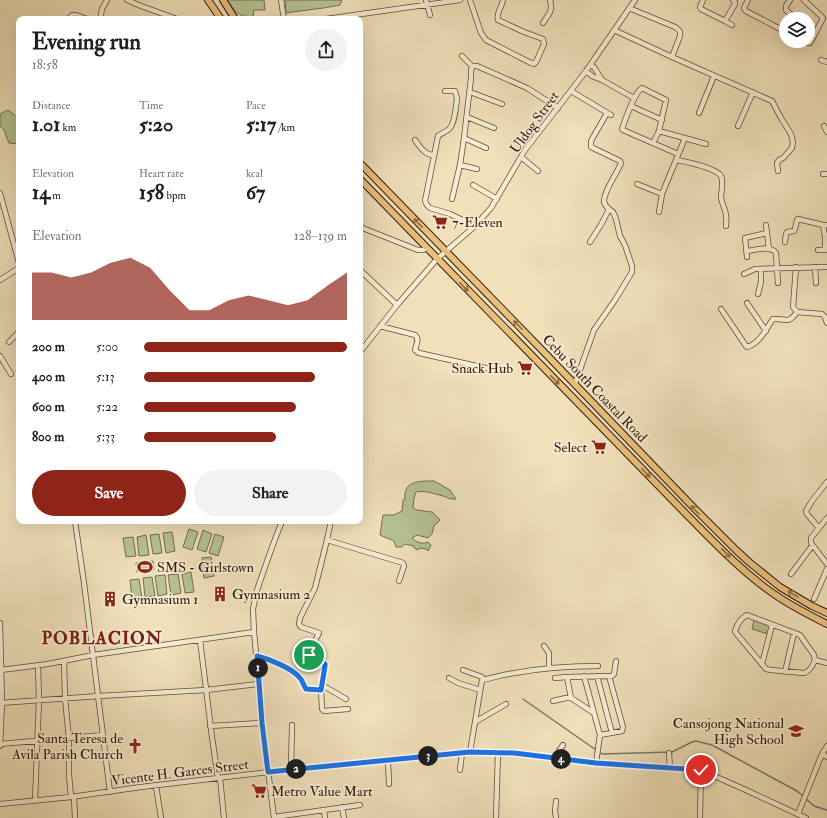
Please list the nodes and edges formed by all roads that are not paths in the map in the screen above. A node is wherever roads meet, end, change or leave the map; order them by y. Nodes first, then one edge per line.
1 (107, 0) edge
2 (127, 0) edge
3 (208, 0) edge
4 (223, 0) edge
5 (281, 0) edge
6 (460, 0) edge
7 (470, 0) edge
8 (503, 0) edge
9 (550, 0) edge
10 (634, 0) edge
11 (703, 0) edge
12 (733, 0) edge
13 (748, 0) edge
14 (790, 0) edge
15 (804, 0) edge
16 (426, 2) edge
17 (629, 8) junction
18 (788, 12) edge
19 (430, 15) dead end
20 (101, 16) edge
21 (168, 16) edge
22 (219, 16) edge
23 (233, 16) edge
24 (284, 16) edge
25 (344, 16) edge
26 (725, 21) junction
27 (543, 23) dead end
28 (732, 25) dead end
29 (779, 28) edge
30 (614, 30) junction
31 (815, 34) edge
32 (462, 56) dead end
33 (672, 57) junction
34 (821, 60) dead end
35 (827, 62) edge
36 (590, 65) junction
37 (472, 66) junction
38 (586, 71) junction
39 (714, 76) junction
40 (602, 80) junction
41 (571, 90) junction
42 (445, 91) dead end
43 (470, 92) junction
44 (753, 92) junction
45 (634, 98) junction
46 (502, 104) dead end
47 (631, 106) junction
48 (558, 108) junction
49 (699, 113) dead end
50 (466, 117) junction
51 (662, 120) junction
52 (738, 126) dead end
53 (824, 126) dead end
54 (494, 128) dead end
55 (659, 131) junction
56 (827, 132) edge
57 (464, 138) junction
58 (685, 138) junction
59 (415, 140) dead end
60 (653, 143) junction
61 (706, 144) dead end
62 (486, 148) dead end
63 (434, 154) junction
64 (678, 154) junction
65 (521, 157) junction
66 (677, 160) junction
67 (460, 165) junction
68 (363, 166) edge
69 (476, 169) dead end
70 (538, 171) dead end
71 (778, 171) dead end
72 (363, 182) edge
73 (637, 184) dead end
74 (473, 185) dead end
75 (0, 193) edge
76 (662, 194) junction
77 (452, 199) dead end
78 (496, 199) junction
79 (609, 209) junction
80 (659, 212) dead end
81 (766, 225) dead end
82 (825, 225) edge
83 (475, 226) junction
84 (726, 226) dead end
85 (363, 228) edge
86 (767, 233) junction
87 (590, 242) dead end
88 (785, 242) dead end
89 (16, 243) edge
90 (427, 248) junction
91 (769, 249) junction
92 (818, 250) dead end
93 (826, 250) edge
94 (747, 251) junction
95 (445, 252) junction
96 (747, 257) dead end
97 (437, 259) junction
98 (796, 267) junction
99 (815, 267) junction
100 (827, 267) edge
101 (778, 268) junction
102 (761, 269) junction
103 (16, 270) edge
104 (363, 273) edge
105 (744, 274) dead end
106 (0, 280) edge
107 (778, 283) dead end
108 (816, 283) dead end
109 (758, 294) dead end
110 (747, 303) dead end
111 (397, 305) junction
112 (721, 309) dead end
113 (797, 312) junction
114 (827, 323) edge
115 (380, 326) junction
116 (766, 331) junction
117 (16, 335) edge
118 (9, 342) dead end
119 (363, 347) edge
120 (0, 356) edge
121 (490, 369) dead end
122 (12, 374) dead end
123 (575, 384) junction
124 (827, 482) edge
125 (827, 518) edge
126 (75, 524) edge
127 (281, 524) edge
128 (330, 524) edge
129 (819, 528) junction
130 (327, 540) junction
131 (812, 546) junction
132 (827, 564) edge
133 (827, 569) edge
134 (791, 574) dead end
135 (399, 580) dead end
136 (814, 600) dead end
137 (827, 613) edge
138 (0, 623) edge
139 (827, 624) edge
140 (772, 625) junction
141 (254, 632) junction
142 (794, 633) junction
143 (200, 640) junction
144 (544, 646) dead end
145 (93, 655) junction
146 (257, 656) junction
147 (815, 660) junction
148 (64, 661) junction
149 (616, 661) dead end
150 (762, 664) junction
151 (827, 664) edge
152 (38, 665) junction
153 (598, 666) dead end
154 (0, 667) edge
155 (549, 668) junction
156 (463, 670) dead end
157 (785, 672) junction
158 (584, 676) junction
159 (597, 676) junction
160 (609, 676) junction
161 (482, 677) dead end
162 (567, 677) junction
163 (449, 678) dead end
164 (555, 678) dead end
165 (259, 684) junction
166 (321, 687) junction
167 (206, 690) junction
168 (480, 690) junction
169 (99, 696) junction
170 (65, 698) junction
171 (571, 698) junction
172 (346, 699) dead end
173 (39, 700) junction
174 (553, 701) dead end
175 (1, 703) edge
176 (506, 704) dead end
177 (348, 709) dead end
178 (594, 713) junction
179 (475, 722) junction
180 (262, 723) junction
181 (292, 725) dead end
182 (210, 726) junction
183 (612, 733) junction
184 (103, 735) junction
185 (600, 735) junction
186 (69, 739) junction
187 (37, 742) junction
188 (0, 745) edge
189 (563, 745) dead end
190 (827, 746) edge
191 (470, 752) junction
192 (498, 752) junction
193 (462, 753) junction
194 (669, 753) dead end
195 (822, 754) junction
196 (557, 758) junction
197 (827, 758) edge
198 (388, 760) junction
199 (596, 763) junction
200 (670, 768) junction
201 (291, 770) junction
202 (460, 770) dead end
203 (701, 770) junction
204 (268, 772) junction
205 (219, 778) junction
206 (389, 784) dead end
207 (156, 786) junction
208 (110, 792) junction
209 (73, 797) junction
210 (556, 800) dead end
211 (34, 801) junction
212 (0, 804) edge
213 (360, 805) dead end
214 (342, 807) junction
215 (324, 810) junction
216 (798, 814) junction
217 (274, 817) edge
218 (75, 818) edge
219 (161, 818) edge
220 (224, 818) edge
221 (325, 818) edge
222 (344, 818) edge
223 (496, 818) edge
224 (556, 818) edge
225 (700, 818) edge
226 (806, 818) edge

1 - 20 street
2 - 21 street
3 - 22 highway
4 - 23 highway
5 - 24 street
6 - 16 street
7 - 8 street
9 - 27 street
10 - 17 street, Uldog Street
11 - 26 street
12 - 26 street
13 - 29 street
14 - 18 street
15 - 31 street
16 - 19 street
16 - 25 street
17 - 30 street, Uldog Street
17 - 33 street
26 - 28 street
30 - 33 street
30 - 36 street, Uldog Street
32 - 37 street
33 - 39 street
34 - 35 street
36 - 38 street, Uldog Street
36 - 40 street
37 - 43 street
37 - 48 street
38 - 40 street
38 - 41 street, Uldog Street
39 - 44 street
39 - 49 street
40 - 45 street
41 - 48 street, Uldog Street
41 - 79 street
42 - 63 street
43 - 46 street
43 - 50 street
44 - 52 street
44 - 71 street
45 - 47 street
45 - 51 street
47 - 51 street
47 - 60 street
48 - 65 street, Uldog Street
50 - 54 street
50 - 57 street
51 - 55 street
53 - 56 street
55 - 58 street
55 - 60 street
57 - 62 street
57 - 67 street
58 - 61 street
58 - 64 street
59 - 63 street
60 - 64 street
63 - 83 street
64 - 66 street
65 - 70 street
65 - 78 street, Uldog Street
66 - 76 street
66 - 84 street
67 - 69 street
67 - 77 street
95 -> 68 highway, Cebu South Coastal Road
72 - 90 highway, Cebu South Coastal Road
73 - 76 street
74 - 78 street
75 - 89 street
76 - 80 street
78 - 83 street, Uldog Street
79 - 87 street
79 - 123 street
81 - 86 street
82 - 88 street
82 - 93 street
83 - 95 street, Uldog Street
85 - 90 street
86 - 91 street
86 - 94 street
90 - 97 highway, Cebu South Coastal Road
91 - 94 street
91 - 101 street
92 - 93 street
94 - 96 street
95 - 97 street, Uldog Street
123 -> 95 highway, Cebu South Coastal Road
97 - 111 street
97 -> 139 highway, Cebu South Coastal Road
98 - 99 street
98 - 101 street
98 - 113 street
99 - 100 street
99 - 108 street
101 - 102 street
101 - 107 street
102 - 105 street
102 - 109 street
103 - 106 street
104 - 111 street
110 - 116 street
111 - 115 street
112 - 116 street
113 - 114 street
113 - 116 street
115 - 119 street
115 - 121 street
117 - 118 street
120 - 122 street
137 -> 123 highway, Cebu South Coastal Road
124 - 129 street
125 - 129 street
126 - 145 street
127 - 141 street
128 - 130 street
129 - 131 street
130 - 135 street
130 - 166 street
131 - 132 street
131 - 134 street
133 - 136 street
138 - 154 street
140 - 142 street
140 - 150 street
140 - 150 street
141 - 143 street
141 - 146 street
142 - 147 street
142 - 157 street
143 - 145 street
143 - 167 street
144 - 155 street
145 - 148 street
145 - 169 street
146 - 165 street
146 - 166 street
147 - 151 street
147 - 157 street
148 - 152 street
148 - 170 street
149 - 160 street
150 - 157 street
152 - 154 street
152 - 173 street
153 - 155 street
154 - 175 street
155 - 168 street
156 - 161 street
158 - 159 street
158 - 162 street
158 - 178 street
159 - 160 street
159 - 183 street
160 - 183 street
162 - 164 street
162 - 171 street
163 - 168 street
165 - 167 street
165 - 180 street
166 - 172 street
166 - 177 street
167 - 169 street
167 - 182 street
168 - 179 street
169 - 170 street
169 - 184 street
170 - 173 street
170 - 186 street
171 - 174 street
171 - 178 street
173 - 175 street
173 - 187 street
175 - 188 street
176 - 179 street
178 - 185 street
179 - 191 street
180 - 182 street
180 - 204 street
181 - 201 street
182 - 205 street
183 - 185 street
184 - 186 street
184 - 208 street
185 - 199 street
186 - 187 street
186 - 209 street
187 - 188 street
187 - 211 street
189 - 196 street
190 - 195 street
191 - 192 street, Vicente H. Garces Street
191 - 193 street, Vicente H. Garces Street
192 - 196 street, Vicente H. Garces Street
192 - 223 street
193 - 198 street, Vicente H. Garces Street
193 - 202 street
194 - 200 street
195 - 197 street
195 - 216 street
196 - 199 street, Vicente H. Garces Street
198 - 201 street, Vicente H. Garces Street
198 - 206 street
199 - 200 street, Vicente H. Garces Street
200 - 203 street, Vicente H. Garces Street
201 - 204 street, Vicente H. Garces Street
203 - 216 street, Vicente H. Garces Street
203 - 225 street
204 - 205 street, Vicente H. Garces Street
204 - 217 street
205 - 207 street, Vicente H. Garces Street
205 - 220 street
207 - 208 street, Vicente H. Garces Street
207 - 219 street
208 - 209 street, Vicente H. Garces Street
209 - 211 street, Vicente H. Garces Street
209 - 218 street
210 - 224 street
211 - 212 street, Vicente H. Garces Street
213 - 214 street
214 - 215 street
214 - 222 street
215 - 217 street
215 - 221 street
216 - 226 street, Vicente H. Garces Street

